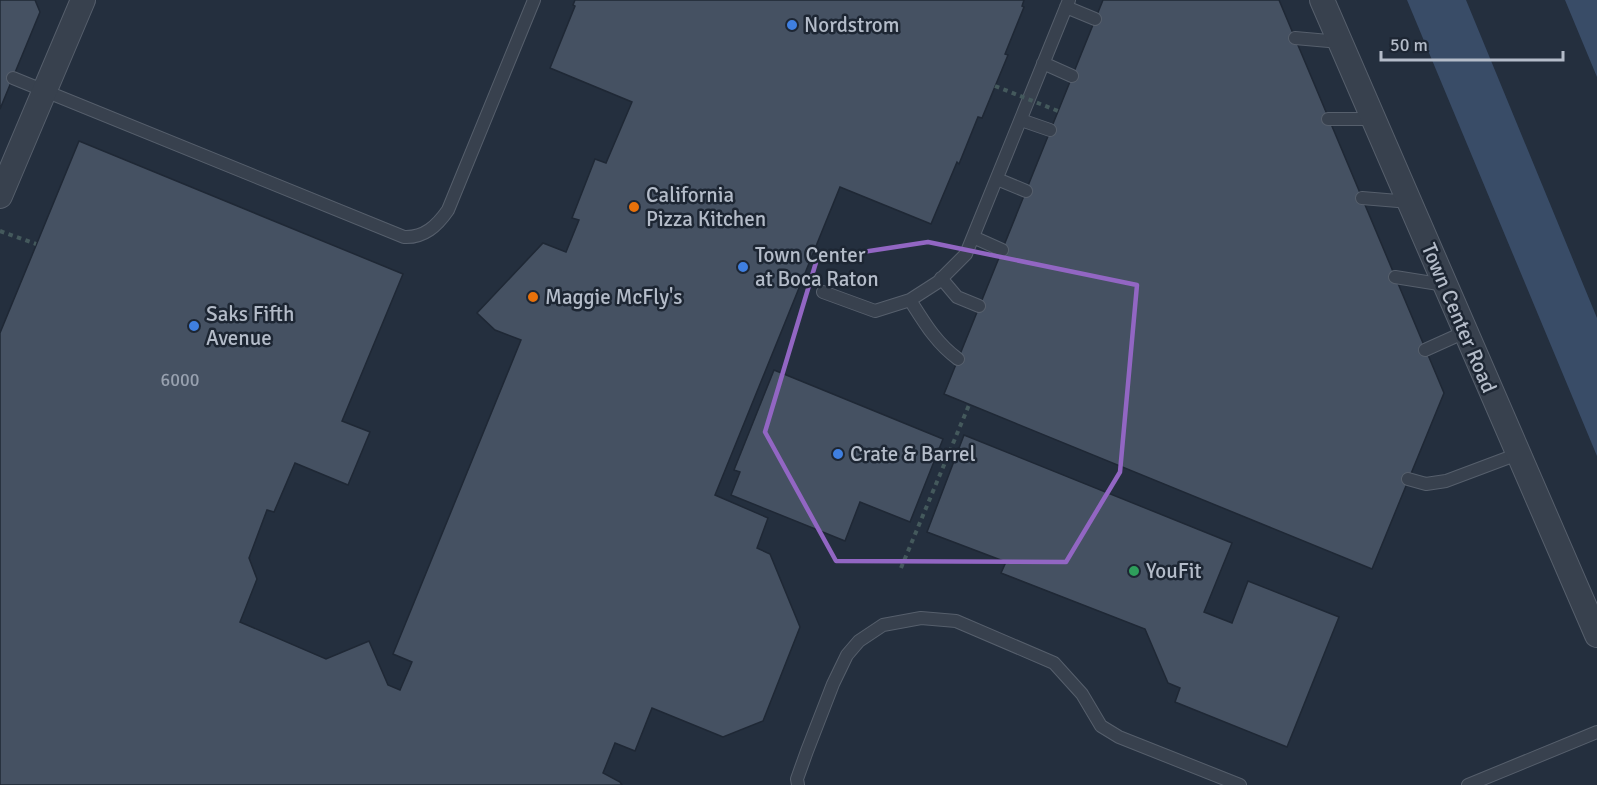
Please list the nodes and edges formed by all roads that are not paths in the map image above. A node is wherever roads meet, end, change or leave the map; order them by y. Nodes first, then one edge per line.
1 (83, 0) edge
2 (534, 0) edge
3 (1322, 0) edge
4 (1068, 4) edge
5 (1095, 19) dead end
6 (1295, 39) dead end
7 (1340, 42) junction
8 (1043, 63) junction
9 (1072, 76) dead end
10 (13, 78) dead end
11 (44, 91) junction
12 (1329, 119) dead end
13 (1373, 119) junction
14 (1021, 120) junction
15 (1050, 130) dead end
16 (997, 179) junction
17 (1026, 191) dead end
18 (0, 196) edge
19 (1362, 198) dead end
20 (1410, 202) junction
21 (973, 237) junction
22 (1002, 250) dead end
23 (1395, 277) dead end
24 (941, 278) junction
25 (1445, 285) junction
26 (823, 292) dead end
27 (909, 300) junction
28 (979, 306) dead end
29 (1465, 332) junction
30 (1425, 350) dead end
31 (958, 359) dead end
32 (1518, 454) junction
33 (1408, 479) dead end
34 (1597, 635) edge
35 (1597, 732) edge
36 (798, 785) edge
37 (1240, 785) edge
38 (1468, 785) edge

1 - 11 street
2 - 11 lane
3 - 7 street, Town Center Road
4 - 5 lane
4 - 8 lane
6 - 7 lane
7 - 13 street, Town Center Road
8 - 9 lane
8 - 14 lane
10 - 11 lane
11 - 18 street
12 - 13 lane
13 - 20 street, Town Center Road
14 - 15 lane
14 - 16 lane
16 - 17 lane
16 - 21 lane
19 - 20 lane
20 - 25 street, Town Center Road
21 - 22 lane
21 - 24 lane
23 - 25 lane
24 - 27 lane
24 - 28 lane
25 - 29 street, Town Center Road
26 - 27 lane
27 - 31 lane
29 - 30 lane
29 - 32 street, Town Center Road
32 - 33 lane
32 - 34 street, Town Center Road
35 - 38 lane
36 - 37 lane

